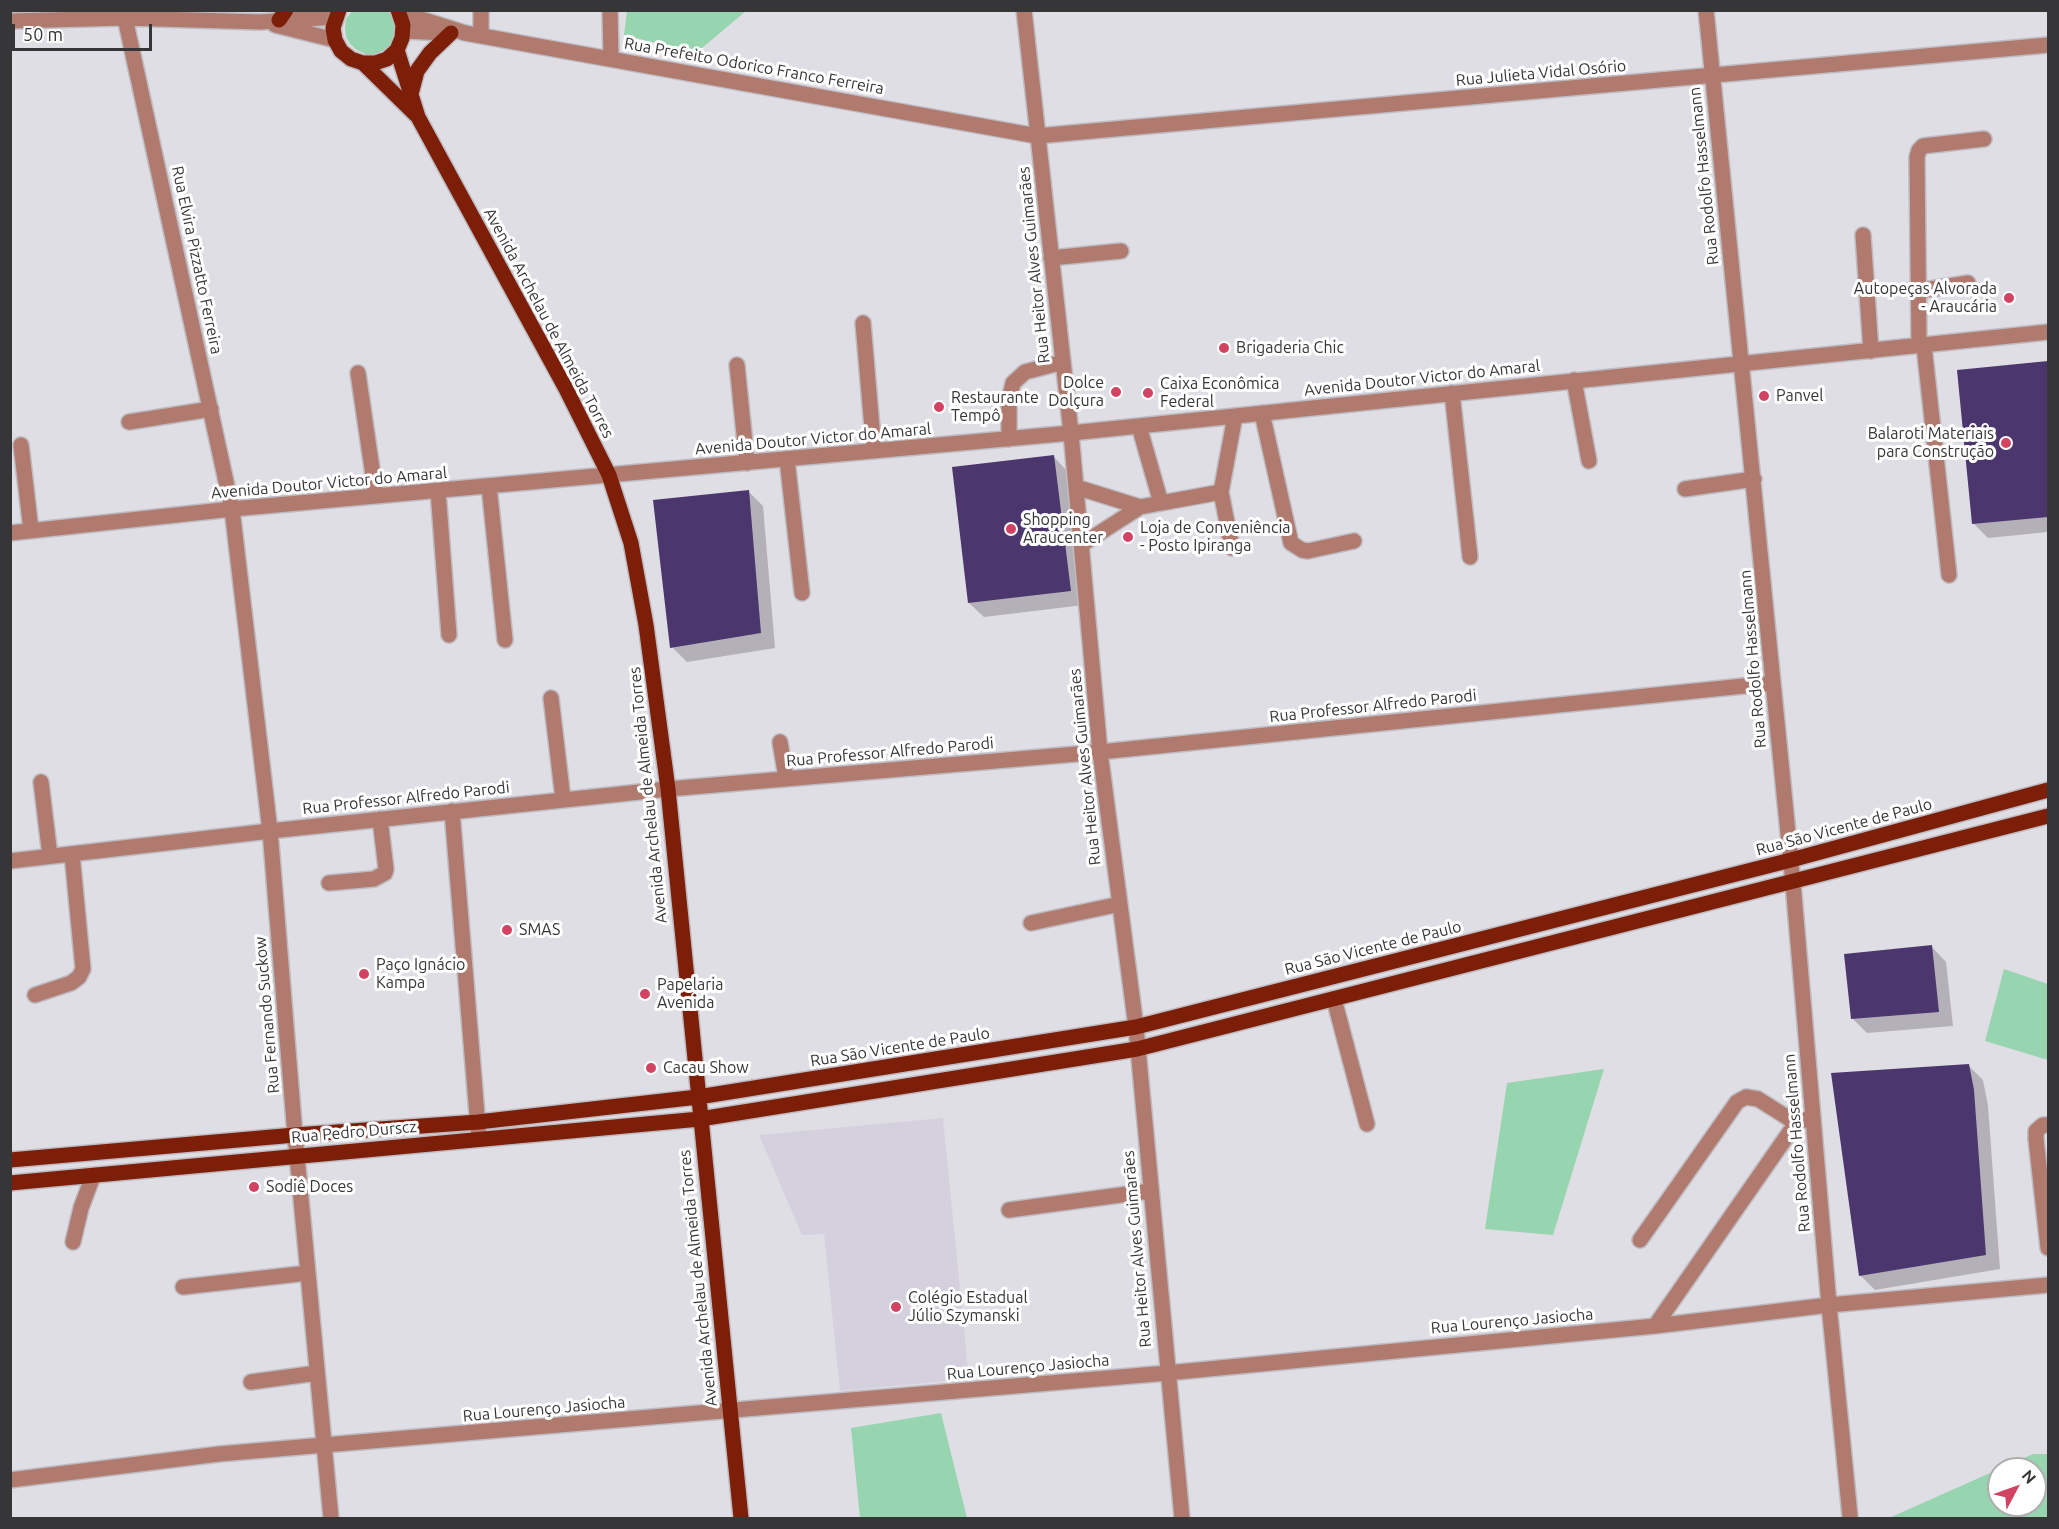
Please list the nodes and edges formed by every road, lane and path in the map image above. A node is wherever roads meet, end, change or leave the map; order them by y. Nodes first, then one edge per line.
1 (481, 10) edge
2 (610, 10) edge
3 (1024, 10) edge
4 (1706, 10) edge
5 (399, 11) edge
6 (337, 14) edge
7 (96, 15) edge
8 (174, 15) edge
9 (282, 15) edge
10 (15, 17) edge
11 (125, 18) junction
12 (260, 22) junction
13 (403, 31) junction
14 (458, 33) junction
15 (481, 36) junction
16 (335, 40) junction
17 (2049, 45) edge
18 (397, 50) junction
19 (612, 58) junction
20 (363, 63) junction
21 (1712, 76) junction
22 (411, 94) junction
23 (418, 117) junction
24 (1037, 136) junction
25 (1984, 139) dead end
26 (1863, 235) dead end
27 (1121, 251) dead end
28 (1051, 258) junction
29 (1968, 284) dead end
30 (1918, 291) junction
31 (863, 323) dead end
32 (2049, 332) edge
33 (1921, 346) junction
34 (1871, 351) junction
35 (1063, 362) junction
36 (1741, 363) junction
37 (737, 365) dead end
38 (358, 373) dead end
39 (1574, 380) junction
40 (1452, 393) junction
41 (211, 409) junction
42 (1262, 413) junction
43 (1235, 416) junction
44 (129, 422) dead end
45 (1139, 426) junction
46 (1071, 433) junction
47 (1010, 439) junction
48 (21, 445) dead end
49 (874, 451) junction
50 (787, 459) junction
51 (1589, 461) dead end
52 (747, 463) junction
53 (609, 476) junction
54 (1754, 479) junction
55 (489, 486) junction
56 (1076, 487) junction
57 (1685, 489) dead end
58 (438, 491) junction
59 (1221, 492) junction
60 (376, 496) junction
61 (1161, 503) junction
62 (1140, 507) junction
63 (232, 509) junction
64 (31, 530) junction
65 (10, 533) edge
66 (1354, 541) dead end
67 (1081, 545) junction
68 (1232, 548) dead end
69 (1470, 557) dead end
70 (1949, 575) dead end
71 (802, 593) dead end
72 (449, 635) dead end
73 (505, 640) dead end
74 (1773, 683) junction
75 (550, 698) dead end
76 (780, 742) dead end
77 (1100, 752) junction
78 (786, 778) junction
79 (40, 782) dead end
80 (668, 789) junction
81 (2049, 790) edge
82 (563, 799) junction
83 (452, 811) junction
84 (2049, 816) edge
85 (380, 819) junction
86 (270, 831) junction
87 (72, 854) junction
88 (50, 856) junction
89 (1791, 860) junction
90 (10, 861) edge
91 (329, 883) dead end
92 (1793, 883) junction
93 (1120, 904) junction
94 (1031, 922) dead end
95 (35, 995) dead end
96 (1334, 999) junction
97 (1136, 1027) junction
98 (1137, 1049) junction
99 (698, 1097) junction
100 (1813, 1117) junction
101 (700, 1119) junction
102 (478, 1122) junction
103 (1796, 1123) junction
104 (1367, 1124) dead end
105 (2049, 1125) edge
106 (295, 1135) junction
107 (479, 1139) junction
108 (297, 1155) junction
109 (10, 1160) edge
110 (93, 1176) junction
111 (10, 1183) edge
112 (1150, 1191) junction
113 (1009, 1210) dead end
114 (1640, 1240) dead end
115 (73, 1242) dead end
116 (2049, 1248) edge
117 (308, 1273) junction
118 (2049, 1285) edge
119 (183, 1287) dead end
120 (1829, 1305) junction
121 (1654, 1326) junction
122 (317, 1373) junction
123 (1167, 1373) junction
124 (251, 1382) dead end
125 (730, 1411) junction
126 (324, 1446) junction
127 (10, 1480) edge
128 (1850, 1516) dead end
129 (331, 1518) edge
130 (741, 1518) edge
131 (1182, 1518) edge

1 - 15 street
2 - 19 street
3 - 24 street, Rua Heitor Alves Guimarães
4 - 21 street, Rua Rodolfo Hasselmann
5 - 13 main road
5 - 14 street, Rua Prefeito Odorico Franco Ferreira
6 - 9 street
6 - 16 main road
7 - 10 street
7 - 11 street
8 - 11 street
8 - 12 street
9 - 12 street
11 - 41 street, Rua Elvira Pizzatto Ferreira
12 - 16 street
13 - 14 street, Rua Prefeito Odorico Franco Ferreira
13 - 18 main road
14 - 15 street, Rua Prefeito Odorico Franco Ferreira
14 - 22 main road
15 - 19 street, Rua Prefeito Odorico Franco Ferreira
16 - 20 main road, Avenida Archelau de Almeida Torres
17 - 21 street, Rua Julieta Vidal Osório
18 - 20 main road
18 - 22 main road, Avenida Archelau de Almeida Torres
19 - 24 street, Rua Prefeito Odorico Franco Ferreira
20 - 23 main road, Avenida Archelau de Almeida Torres
21 - 24 street, Rua Julieta Vidal Osório
21 - 36 street, Rua Rodolfo Hasselmann
22 - 23 main road, Avenida Archelau de Almeida Torres
23 - 53 main road, Avenida Archelau de Almeida Torres
24 - 28 street, Rua Heitor Alves Guimarães
25 - 30 street
26 - 34 street
27 - 28 street
28 - 35 street, Rua Heitor Alves Guimarães
29 - 30 street
30 - 33 street
31 - 49 street
32 - 33 street, Avenida Doutor Victor do Amaral
33 - 34 street, Avenida Doutor Victor do Amaral
33 - 70 street
34 - 36 street, Avenida Doutor Victor do Amaral
35 - 46 street, Rua Heitor Alves Guimarães
35 - 47 street
36 - 39 street, Avenida Doutor Victor do Amaral
36 - 54 street, Rua Rodolfo Hasselmann
37 - 52 street
38 - 60 street
39 - 40 street, Avenida Doutor Victor do Amaral
39 - 51 street
40 - 42 street, Avenida Doutor Victor do Amaral
40 - 69 street
41 - 44 street
41 - 63 street, Rua Elvira Pizzatto Ferreira
42 - 43 street, Avenida Doutor Victor do Amaral
42 - 66 street
43 - 45 street, Avenida Doutor Victor do Amaral
43 - 59 street
45 - 46 street, Avenida Doutor Victor do Amaral
45 - 61 street
46 - 47 street, Avenida Doutor Victor do Amaral
46 - 56 street, Rua Heitor Alves Guimarães
47 - 49 street, Avenida Doutor Victor do Amaral
48 - 64 street
49 - 50 street, Avenida Doutor Victor do Amaral
50 - 52 street, Avenida Doutor Victor do Amaral
50 - 71 street
52 - 53 street, Avenida Doutor Victor do Amaral
53 - 55 street, Avenida Doutor Victor do Amaral
53 - 80 main road, Avenida Archelau de Almeida Torres
54 - 57 street
54 - 74 street, Rua Rodolfo Hasselmann
55 - 58 street, Avenida Doutor Victor do Amaral
55 - 73 street
56 - 62 street
56 - 67 street, Rua Heitor Alves Guimarães
58 - 60 street, Avenida Doutor Victor do Amaral
58 - 72 street
59 - 61 street
59 - 68 street
60 - 63 street, Avenida Doutor Victor do Amaral
61 - 62 street
62 - 67 street
63 - 64 street, Avenida Doutor Victor do Amaral
63 - 86 street, Rua Fernando Suckow
64 - 65 street, Avenida Doutor Victor do Amaral
67 - 77 street, Rua Heitor Alves Guimarães
74 - 77 street, Rua Professor Alfredo Parodi
74 - 89 street, Rua Rodolfo Hasselmann
75 - 82 street
76 - 78 street
77 - 78 street, Rua Professor Alfredo Parodi
77 - 93 street, Rua Heitor Alves Guimarães
78 - 80 street, Rua Professor Alfredo Parodi
79 - 88 street
80 - 82 street, Rua Professor Alfredo Parodi
80 - 99 main road, Avenida Archelau de Almeida Torres
81 - 89 main road, Rua São Vicente de Paulo
82 - 83 street, Rua Professor Alfredo Parodi
83 - 85 street, Rua Professor Alfredo Parodi
83 - 102 street
84 - 92 main road
85 - 86 street, Rua Professor Alfredo Parodi
85 - 91 street
86 - 87 street, Rua Professor Alfredo Parodi
86 - 106 street, Rua Fernando Suckow
87 - 88 street, Rua Professor Alfredo Parodi
87 - 95 street
88 - 90 street, Rua Professor Alfredo Parodi
89 - 92 street, Rua Rodolfo Hasselmann
89 - 97 main road, Rua São Vicente de Paulo
92 - 96 main road
92 - 100 street, Rua Rodolfo Hasselmann
93 - 94 street
93 - 97 street, Rua Heitor Alves Guimarães
96 - 98 main road
96 - 104 street
97 - 98 street, Rua Heitor Alves Guimarães
97 - 99 main road, Rua São Vicente de Paulo
98 - 101 main road
98 - 112 street, Rua Heitor Alves Guimarães
99 - 101 main road, Avenida Archelau de Almeida Torres
99 - 102 main road, Rua Pedro Durscz
100 - 103 street
100 - 120 street, Rua Rodolfo Hasselmann
101 - 107 main road, Rua Pedro Durscz
101 - 125 main road, Avenida Archelau de Almeida Torres
102 - 106 main road, Rua Pedro Durscz
102 - 107 street
103 - 114 street
103 - 121 street
105 - 116 street
106 - 108 street, Rua Fernando Suckow
106 - 109 main road, Rua Pedro Durscz
107 - 108 main road, Rua Pedro Durscz
108 - 110 main road, Rua Pedro Durscz
108 - 117 street, Rua Fernando Suckow
110 - 111 main road, Rua Pedro Durscz
110 - 115 street
112 - 113 street
112 - 123 street, Rua Heitor Alves Guimarães
117 - 119 street
117 - 122 street, Rua Fernando Suckow
118 - 120 street, Rua Lourenço Jasiocha
120 - 121 street, Rua Lourenço Jasiocha
120 - 128 street, Rua Rodolfo Hasselmann
121 - 123 street, Rua Lourenço Jasiocha
122 - 124 street
122 - 126 street, Rua Fernando Suckow
123 - 125 street, Rua Lourenço Jasiocha
123 - 131 street, Rua Heitor Alves Guimarães
125 - 126 street, Rua Lourenço Jasiocha
125 - 130 main road, Avenida Archelau de Almeida Torres
126 - 127 street, Rua Lourenço Jasiocha
126 - 129 street, Rua Fernando Suckow

